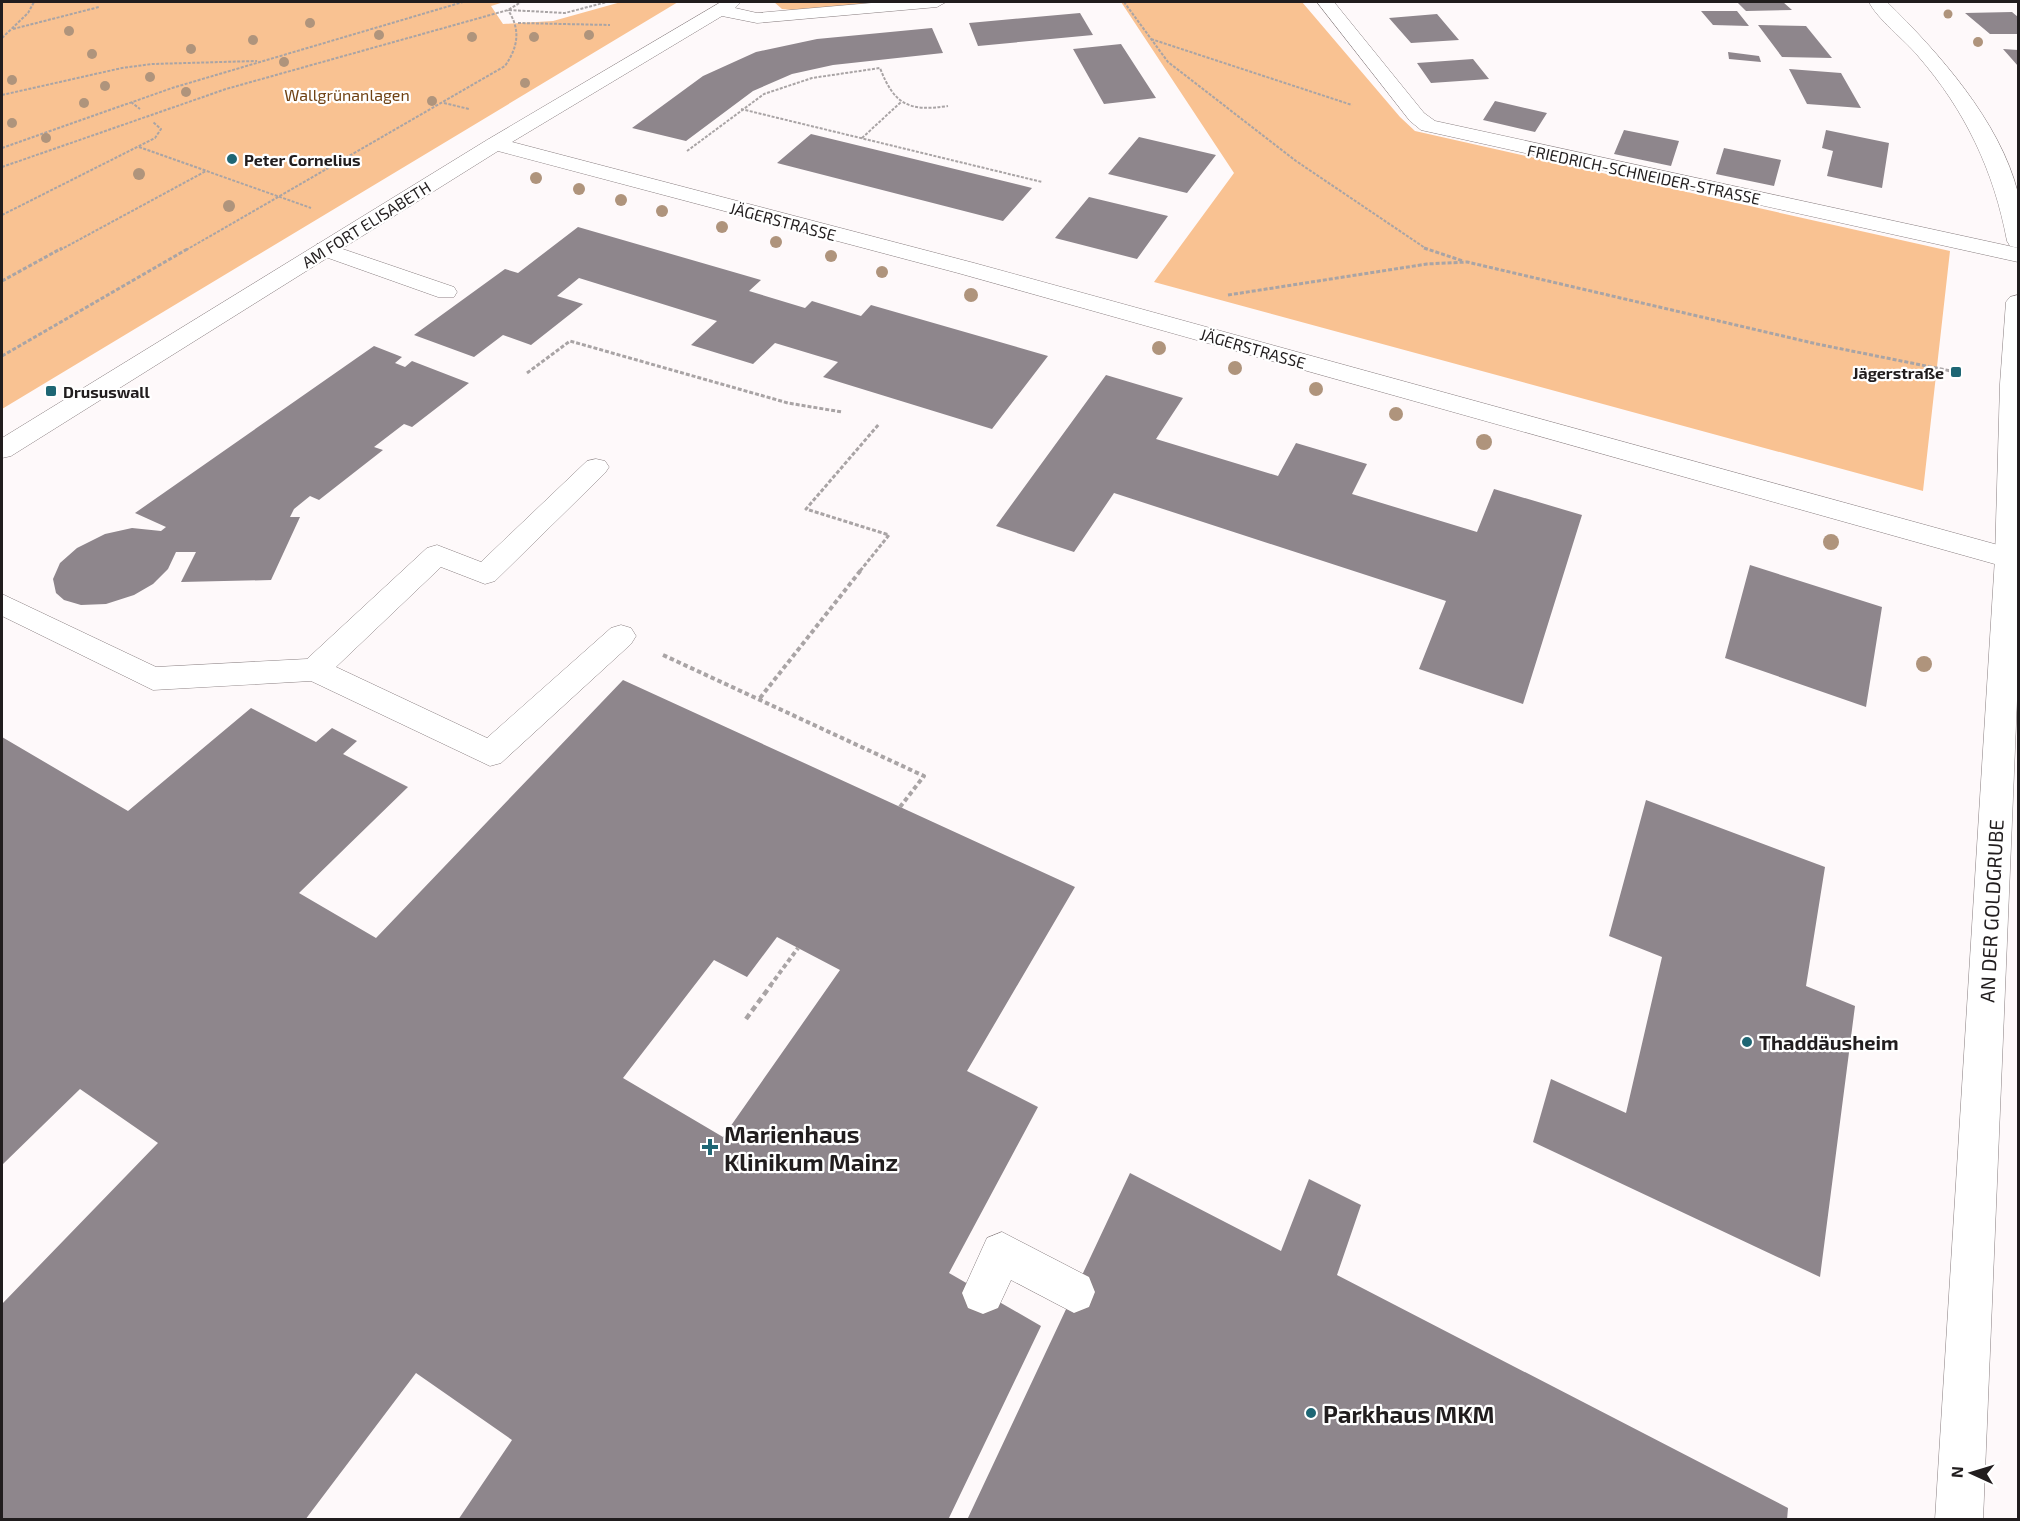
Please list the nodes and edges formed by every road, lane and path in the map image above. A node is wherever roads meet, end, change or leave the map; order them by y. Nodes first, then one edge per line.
1 (34, 2) edge
2 (463, 2) edge
3 (521, 2) edge
4 (607, 2) edge
5 (937, 2) edge
6 (1124, 2) edge
7 (1325, 2) edge
8 (1876, 2) edge
9 (726, 6) edge
10 (99, 8) dead end
11 (508, 10) junction
12 (518, 23) junction
13 (621, 26) dead end
14 (13, 29) junction
15 (2, 38) edge
16 (1150, 38) junction
17 (270, 60) junction
18 (2, 95) edge
19 (131, 102) junction
20 (901, 102) junction
21 (948, 106) dead end
22 (140, 109) dead end
23 (740, 109) junction
24 (153, 122) dead end
25 (1428, 126) junction
26 (861, 138) junction
27 (494, 144) junction
28 (139, 147) junction
29 (2, 148) edge
30 (681, 156) dead end
31 (2, 167) edge
32 (206, 171) junction
33 (1042, 182) dead end
34 (278, 198) junction
35 (312, 208) dead end
36 (2, 215) edge
37 (2019, 241) edge
38 (326, 249) junction
39 (2019, 255) edge
40 (1467, 262) junction
41 (2, 281) edge
42 (446, 292) dead end
43 (1218, 296) dead end
44 (2019, 302) edge
45 (2, 356) edge
46 (1956, 372) dead end
47 (527, 373) dead end
48 (842, 412) dead end
49 (879, 424) dead end
50 (2, 450) edge
51 (596, 467) dead end
52 (2009, 558) junction
53 (2, 604) edge
54 (621, 636) joint
55 (314, 670) junction
56 (760, 698) junction
57 (900, 807) dead end
58 (798, 948) dead end
59 (746, 1018) dead end
60 (1074, 1292) dead end
61 (982, 1293) dead end
62 (1959, 1520) edge

1 - 14 path
2 - 17 path
3 - 11 path
4 - 11 path
5 - 9 street
6 - 16 path
7 - 25 street
8 - 37 street
9 - 27 street, AM FORT ELISABETH
10 - 14 path
11 - 12 path
11 - 31 path
12 - 13 path
12 - 34 path
14 - 15 path
16 - 25 path
16 - 40 path
17 - 18 path
17 - 19 path
19 - 22 path
19 - 29 path
20 - 21 path
20 - 23 path
20 - 26 path
23 - 26 path
23 - 30 path
24 - 28 path
25 - 39 street, FRIEDRICH-SCHNEIDER-STRASSE
26 - 33 path
27 - 38 street, AM FORT ELISABETH
27 - 52 street, JÄGERSTRASSE
28 - 32 path
28 - 36 path
32 - 34 path
32 - 41 path
34 - 35 path
34 - 45 path
38 - 42 lane
38 - 50 street, AM FORT ELISABETH
40 - 43 path
40 - 46 path
44 - 52 street, AN DER GOLDGRUBE
47 - 48 path
49 - 56 path
51 - 55 lane
52 - 62 street, AN DER GOLDGRUBE
53 - 55 lane
54 - 55 lane
54 - 56 path
56 - 57 path
58 - 59 path
60 - 61 lane

